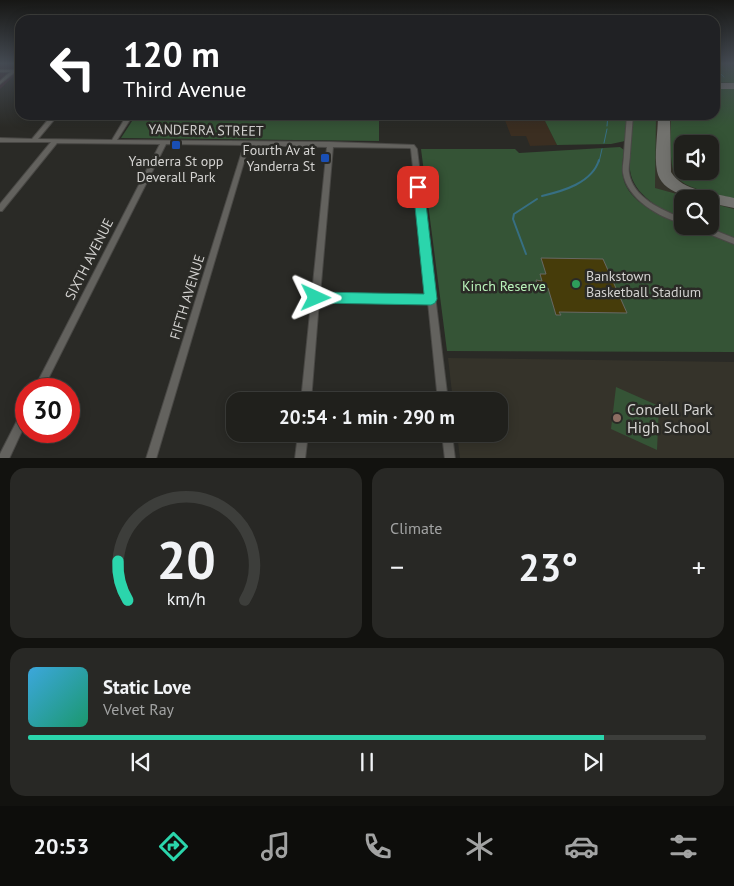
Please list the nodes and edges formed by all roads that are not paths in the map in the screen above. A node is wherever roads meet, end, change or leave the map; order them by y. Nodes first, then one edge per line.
1 (51, 120) edge
2 (127, 120) edge
3 (630, 120) edge
4 (0, 140) edge
5 (33, 141) junction
6 (55, 141) junction
7 (112, 142) junction
8 (164, 142) junction
9 (247, 144) junction
10 (330, 144) junction
11 (0, 209) edge
12 (674, 217) edge
13 (719, 235) edge
14 (734, 241) edge
15 (316, 298) junction
16 (431, 299) junction
17 (44, 378) edge
18 (307, 392) edge
19 (442, 392) edge
20 (15, 434) edge
21 (301, 442) edge
22 (448, 442) edge
23 (3, 458) edge
24 (151, 458) edge
25 (300, 458) edge
26 (450, 458) edge

1 - 5 street
2 - 7 street
3 - 12 street
4 - 5 street, YANDERRA STREET
5 - 6 street, YANDERRA STREET
6 - 7 street, YANDERRA STREET
6 - 11 street
7 - 8 street, YANDERRA STREET
8 - 9 street, YANDERRA STREET
8 - 17 street, SIXTH AVENUE
9 - 10 street, YANDERRA STREET
9 - 24 street, FIFTH AVENUE
10 - 15 street
10 - 16 street, YANDERRA STREET
13 - 14 street
15 - 16 street
15 - 18 street
16 - 19 street
20 - 23 street
21 - 25 street
22 - 26 street

